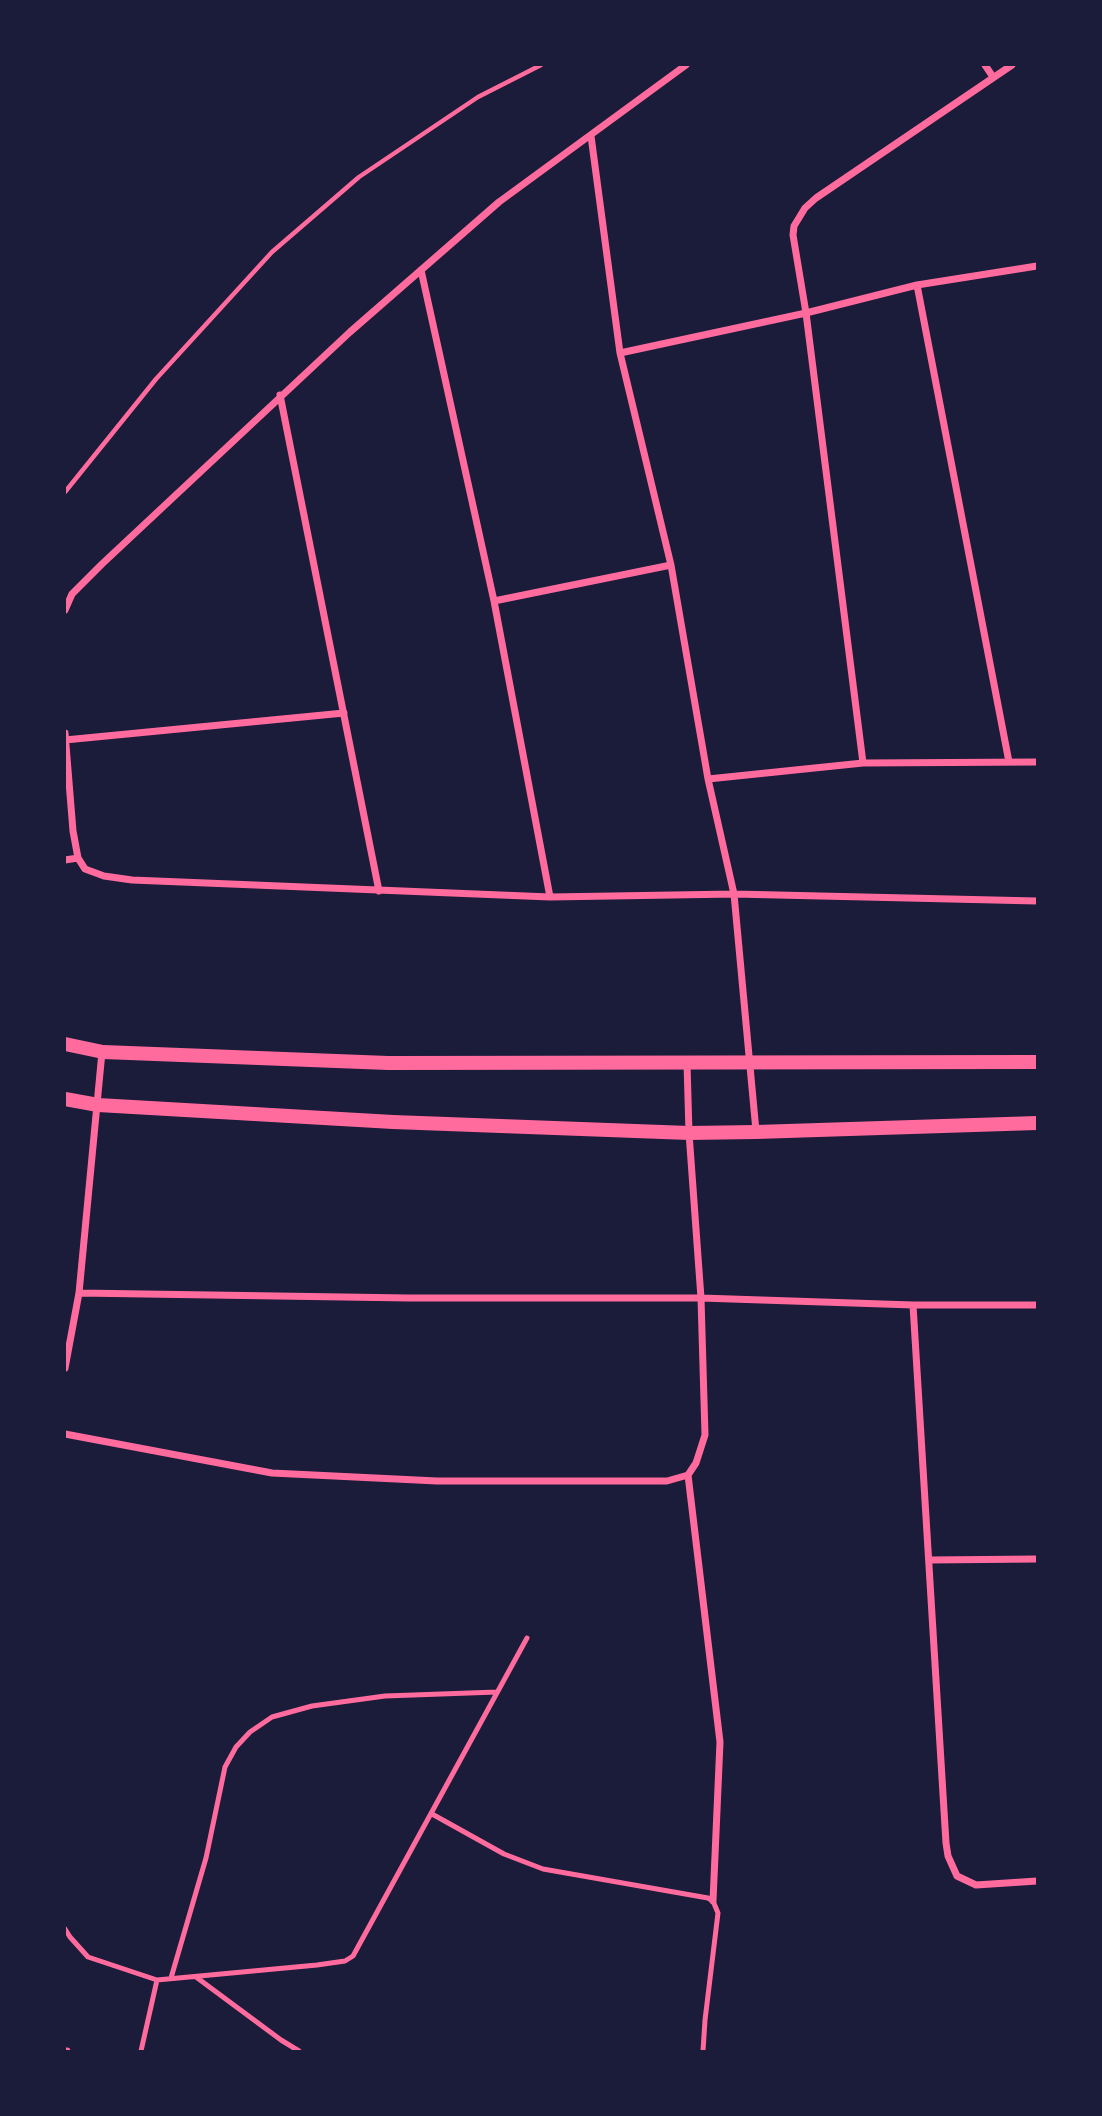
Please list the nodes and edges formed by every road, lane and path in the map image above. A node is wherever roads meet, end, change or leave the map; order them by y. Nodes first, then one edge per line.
1 (541, 65) edge
2 (686, 65) edge
3 (985, 65) edge
4 (1012, 65) edge
5 (993, 77) junction
6 (591, 136) junction
7 (1037, 266) edge
8 (421, 270) junction
9 (917, 285) junction
10 (806, 313) junction
11 (620, 353) junction
12 (280, 395) junction
13 (65, 492) edge
14 (671, 565) junction
15 (494, 601) junction
16 (65, 610) edge
17 (344, 713) junction
18 (65, 733) edge
19 (65, 740) edge
20 (1009, 762) junction
21 (1037, 762) edge
22 (863, 763) junction
23 (708, 779) junction
24 (78, 858) junction
25 (65, 860) edge
26 (379, 891) junction
27 (734, 894) junction
28 (550, 897) junction
29 (1037, 901) edge
30 (65, 1044) edge
31 (103, 1052) junction
32 (687, 1062) junction
33 (748, 1062) junction
34 (1037, 1062) edge
35 (65, 1099) edge
36 (98, 1105) junction
37 (1037, 1123) edge
38 (756, 1132) junction
39 (689, 1133) junction
40 (79, 1293) junction
41 (701, 1298) junction
42 (913, 1305) junction
43 (1037, 1305) edge
44 (65, 1368) edge
45 (65, 1434) edge
46 (688, 1475) junction
47 (1037, 1559) edge
48 (929, 1560) junction
49 (527, 1638) dead end
50 (497, 1692) junction
51 (432, 1814) junction
52 (1037, 1881) edge
53 (713, 1901) junction
54 (65, 1929) edge
55 (196, 1977) junction
56 (172, 1978) junction
57 (157, 1980) junction
58 (141, 2051) edge
59 (299, 2051) edge
60 (703, 2051) edge

1 - 13 path
2 - 6 street
3 - 5 street
4 - 5 street
5 - 10 street
6 - 8 street
6 - 11 street
7 - 9 street
8 - 12 street
8 - 15 street
9 - 10 street
9 - 20 street
10 - 11 street
10 - 22 street
11 - 14 street
12 - 16 street
12 - 17 street
14 - 15 street
14 - 23 street
15 - 28 street
17 - 19 street
17 - 26 street
18 - 19 street
19 - 24 street
20 - 21 street
20 - 22 street
22 - 23 street
23 - 27 street
24 - 25 street
24 - 26 street
26 - 28 street
27 - 28 street
27 - 29 street
27 - 33 street
30 - 31 main road
31 - 32 main road
31 - 36 street
32 - 33 main road
32 - 39 street
33 - 34 main road
33 - 38 street
35 - 36 main road
36 - 39 main road
36 - 40 street
37 - 38 main road
38 - 39 main road
39 - 41 street
40 - 41 street
40 - 44 street
41 - 42 street
41 - 46 street
42 - 43 street
42 - 48 street
45 - 46 street
46 - 53 street
47 - 48 street
48 - 52 street
49 - 50 lane
50 - 51 lane
50 - 56 lane
51 - 53 lane
51 - 55 lane
53 - 60 lane
54 - 57 lane
55 - 56 lane
55 - 59 lane
56 - 57 lane
57 - 58 lane

